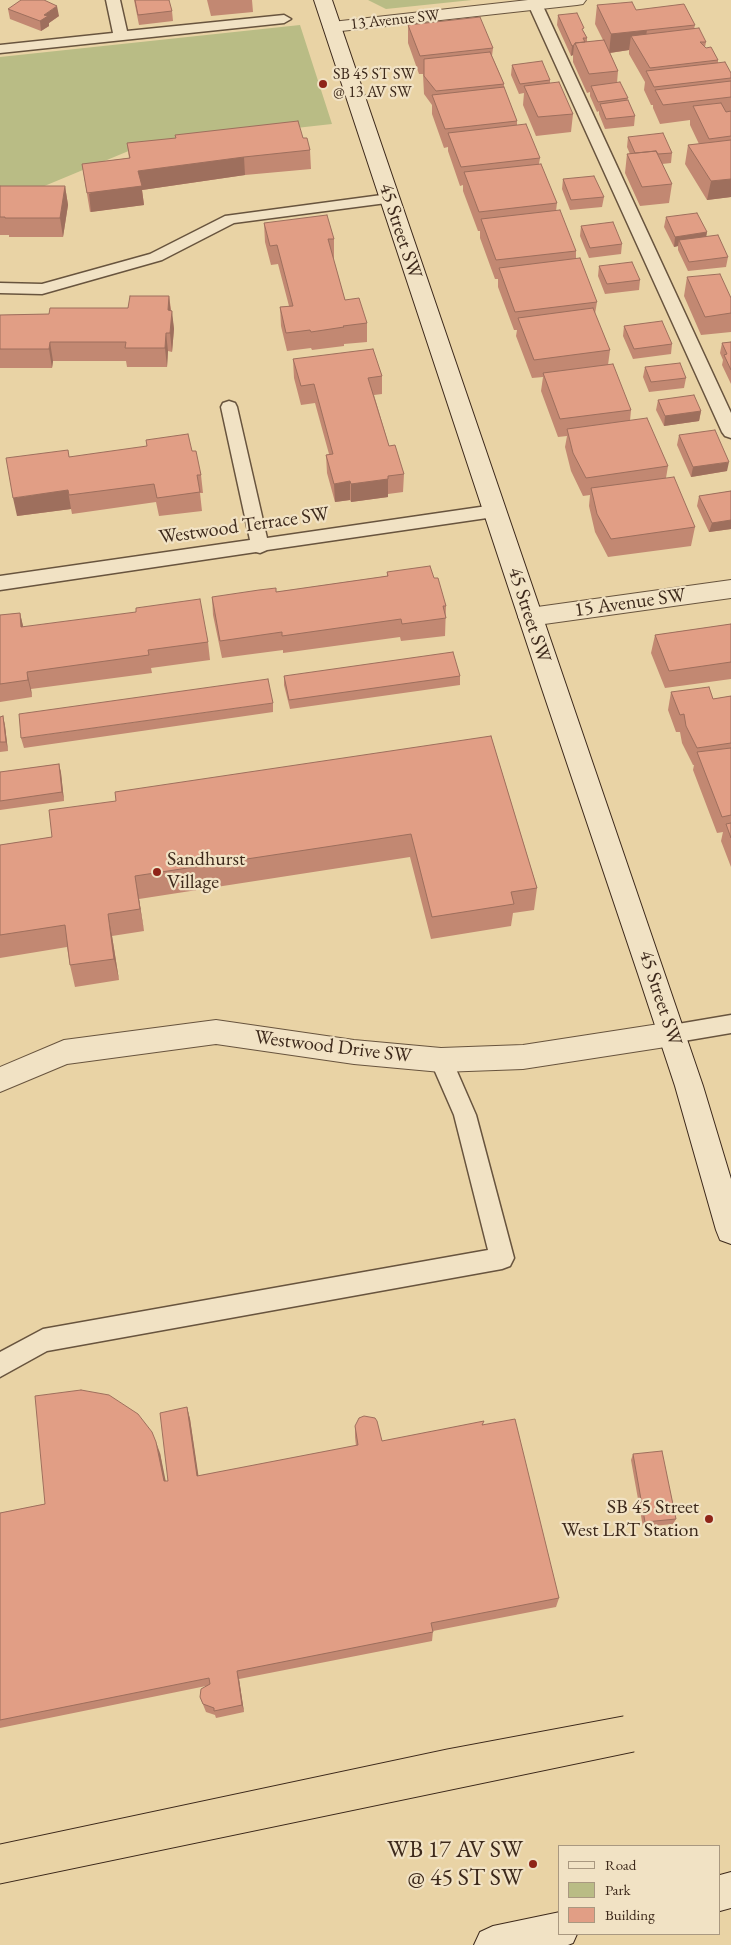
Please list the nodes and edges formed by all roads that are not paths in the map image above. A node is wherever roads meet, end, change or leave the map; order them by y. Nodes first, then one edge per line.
1 (113, 0) edge
2 (324, 0) edge
3 (577, 0) edge
4 (535, 4) junction
5 (284, 19) dead end
6 (332, 27) junction
7 (121, 37) junction
8 (0, 49) edge
9 (389, 199) junction
10 (0, 288) edge
11 (228, 407) dead end
12 (731, 432) edge
13 (494, 511) junction
14 (260, 547) junction
15 (0, 583) edge
16 (731, 589) edge
17 (530, 617) junction
18 (731, 1024) edge
19 (672, 1034) junction
20 (441, 1060) junction
21 (0, 1080) edge
22 (731, 1230) edge
23 (0, 1366) edge
24 (558, 1930) edge
25 (493, 1945) edge

1 - 7 lane
2 - 6 street, 45 Street SW
3 - 4 street, 13 Avenue SW
4 - 6 street, 13 Avenue SW
4 - 12 lane
5 - 7 lane
6 - 9 street, 45 Street SW
7 - 8 lane
9 - 10 lane
9 - 13 street, 45 Street SW
11 - 14 lane
13 - 14 lane, Westwood Terrace SW
13 - 17 street, 45 Street SW
14 - 15 lane, Westwood Terrace SW
16 - 17 street, 15 Avenue SW
17 - 19 street, 45 Street SW
18 - 19 lane
19 - 20 street, Westwood Drive SW
19 - 22 street, 45 Street SW
20 - 21 street, Westwood Drive SW
20 - 23 lane
24 - 25 street

